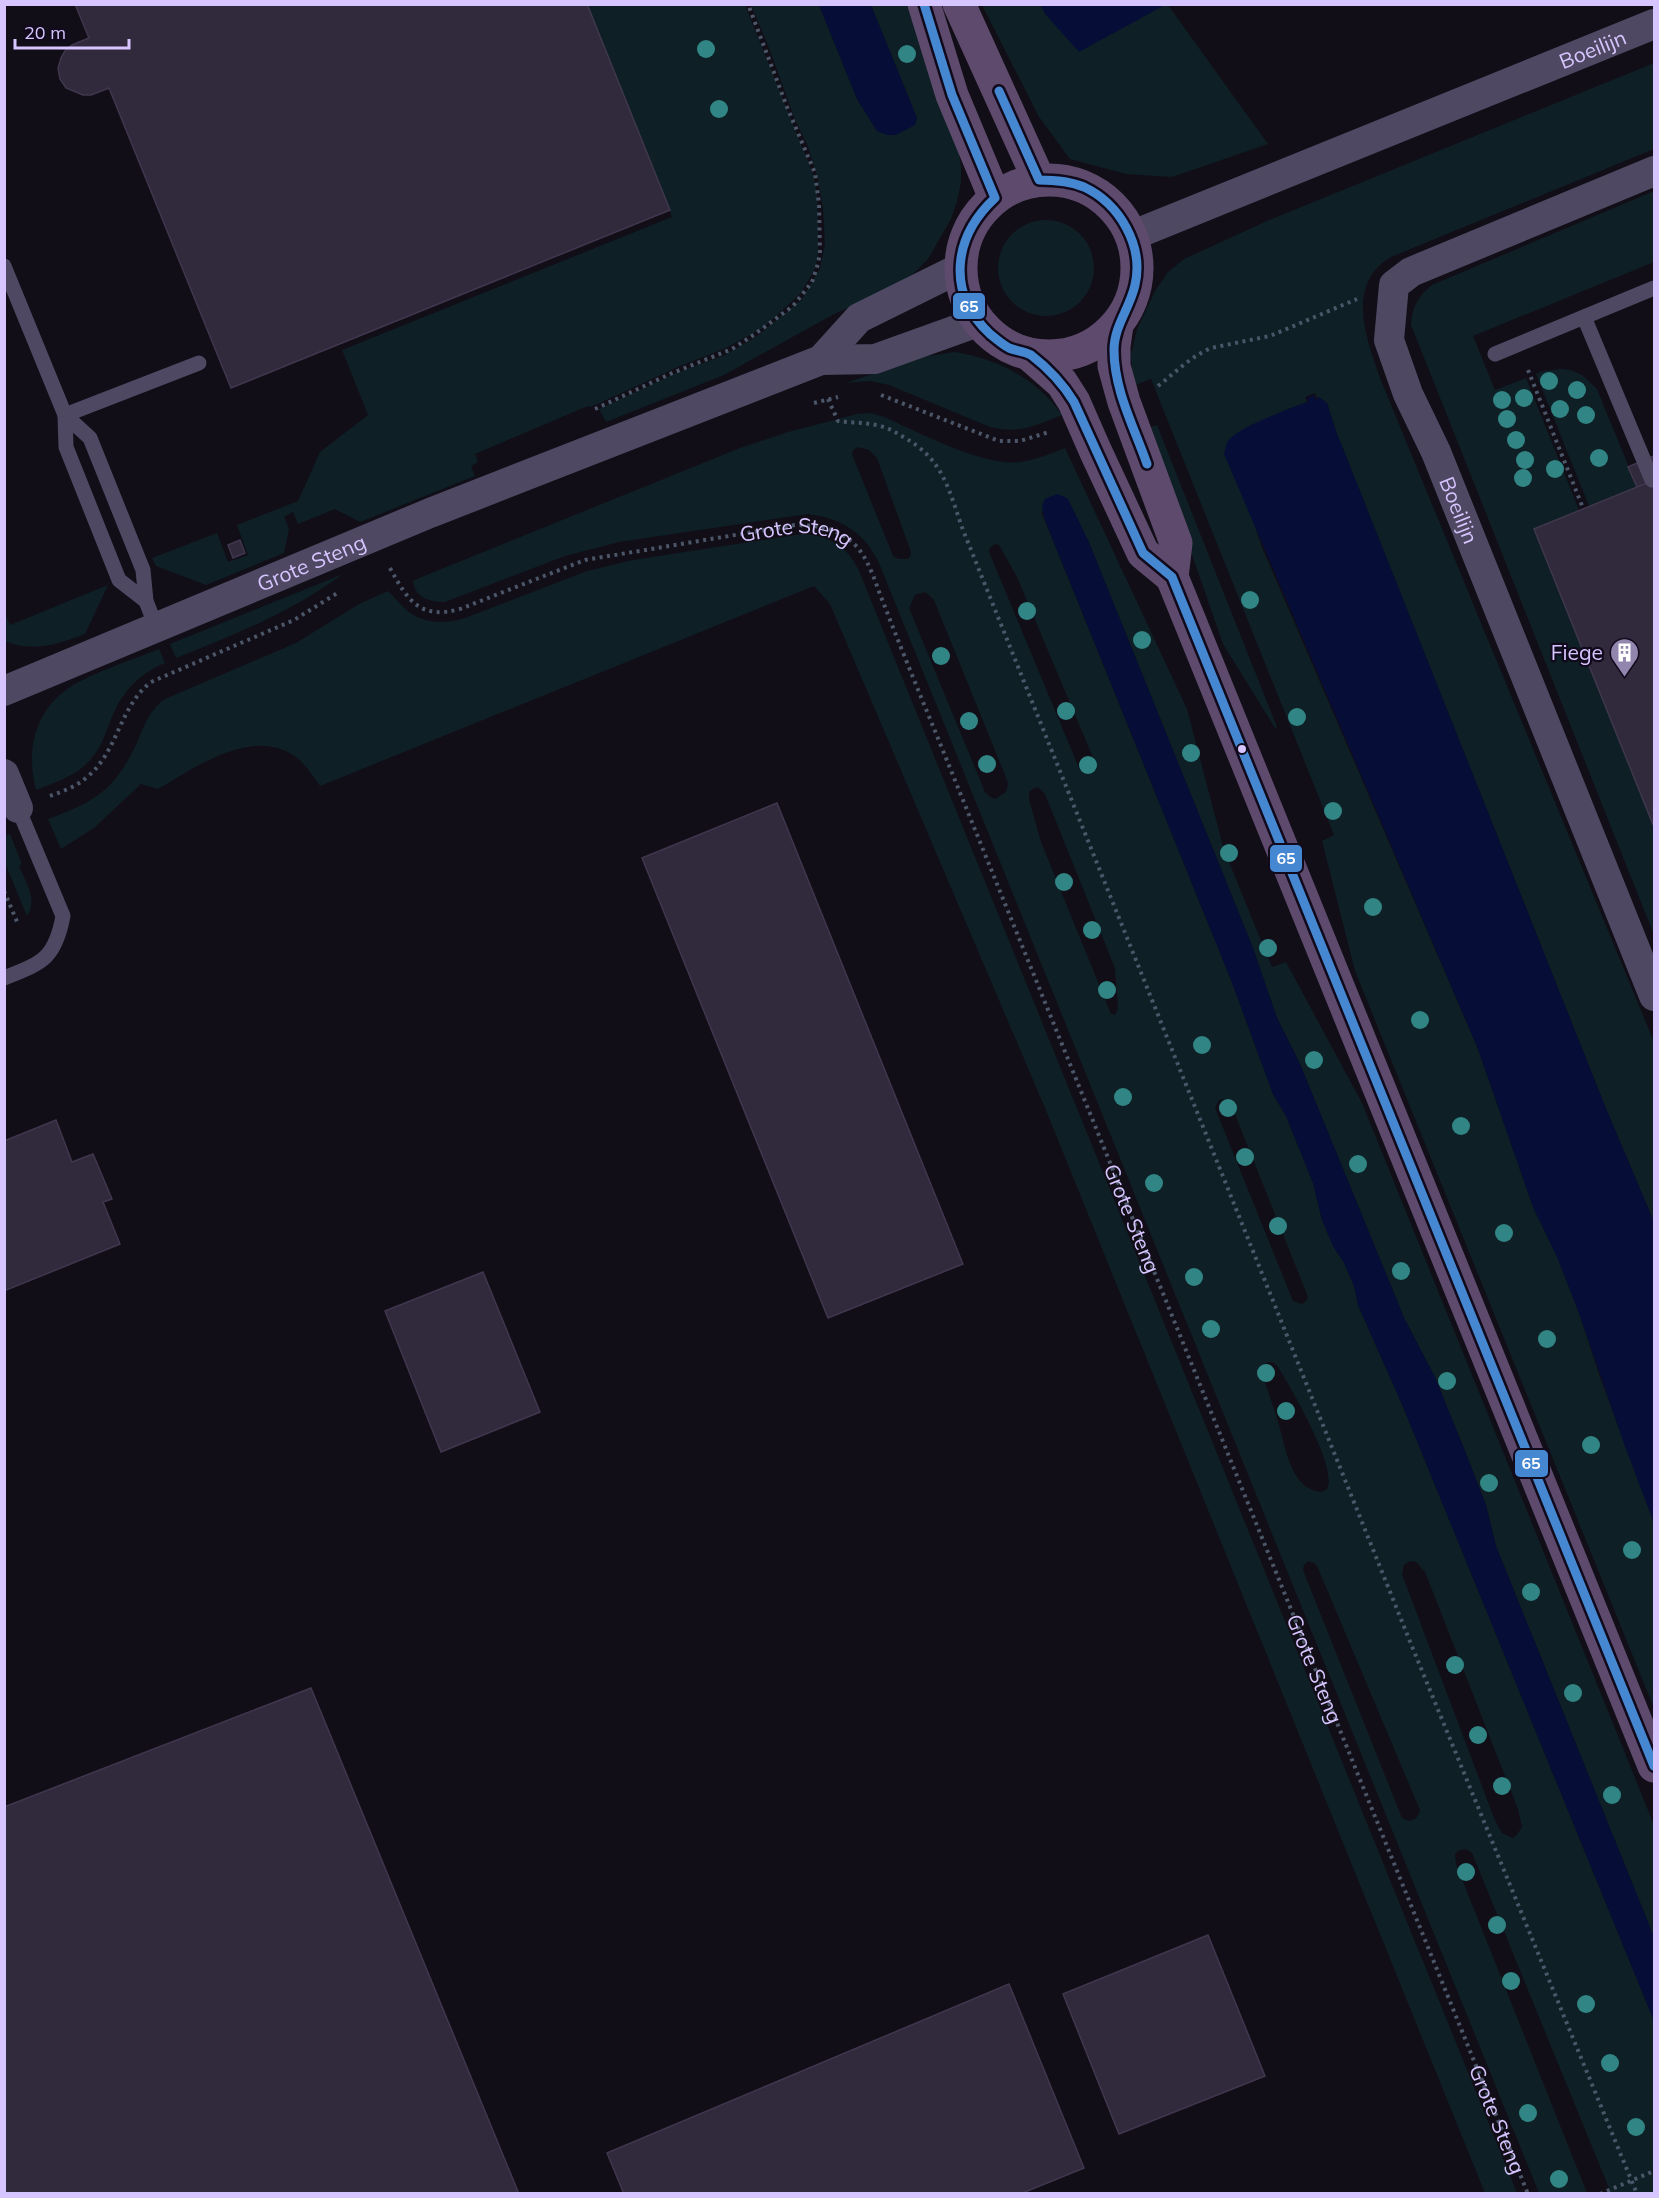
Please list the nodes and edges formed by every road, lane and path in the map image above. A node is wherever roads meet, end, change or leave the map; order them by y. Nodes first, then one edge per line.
1 (748, 4) edge
2 (924, 4) edge
3 (959, 4) edge
4 (1654, 24) edge
5 (1654, 171) edge
6 (1039, 180) junction
7 (995, 198) junction
8 (1131, 236) junction
9 (4, 266) edge
10 (960, 268) junction
11 (1394, 285) junction
12 (1654, 288) edge
13 (1584, 317) junction
14 (978, 322) junction
15 (1117, 325) junction
16 (1518, 345) junction
17 (1029, 354) junction
18 (1495, 354) dead end
19 (821, 360) junction
20 (199, 363) dead end
21 (1157, 387) dead end
22 (874, 393) dead end
23 (846, 395) dead end
24 (828, 399) junction
25 (807, 405) dead end
26 (591, 412) dead end
27 (65, 415) junction
28 (1053, 430) dead end
29 (1652, 480) dead end
30 (1583, 508) dead end
31 (397, 564) dead end
32 (390, 567) junction
33 (380, 571) dead end
34 (1172, 577) junction
35 (343, 588) dead end
36 (151, 614) junction
37 (4, 691) edge
38 (4, 774) edge
39 (30, 804) junction
40 (4, 891) edge
41 (18, 924) dead end
42 (4, 978) edge
43 (1654, 996) edge
44 (1654, 1766) edge
45 (1654, 2171) edge
46 (1528, 2193) edge
47 (1600, 2193) edge
48 (1637, 2193) edge

1 - 26 path
2 - 7 main road
3 - 6 main road
4 - 8 street, Boeilijn
5 - 11 street
6 - 7 main road
6 - 8 main road
7 - 10 main road
8 - 15 main road
9 - 27 lane
10 - 14 main road
10 - 19 street, Grote Steng
11 - 21 path
11 - 43 street, Boeilijn
12 - 13 lane
13 - 16 lane
13 - 29 lane
14 - 17 main road
14 - 19 street, Grote Steng
15 - 17 main road
15 - 34 main road
16 - 18 lane
16 - 30 path
17 - 34 main road
19 - 36 street, Grote Steng
20 - 27 lane
22 - 28 path
23 - 24 path
24 - 25 path
24 - 48 path
27 - 36 lane
27 - 36 lane
31 - 32 path, Grote Steng
32 - 33 path, Grote Steng
32 - 46 path, Grote Steng
34 - 44 main road
35 - 39 path, Grote Steng
36 - 37 street, Grote Steng
38 - 39 street
39 - 42 lane
40 - 41 path
45 - 47 path, bridge

